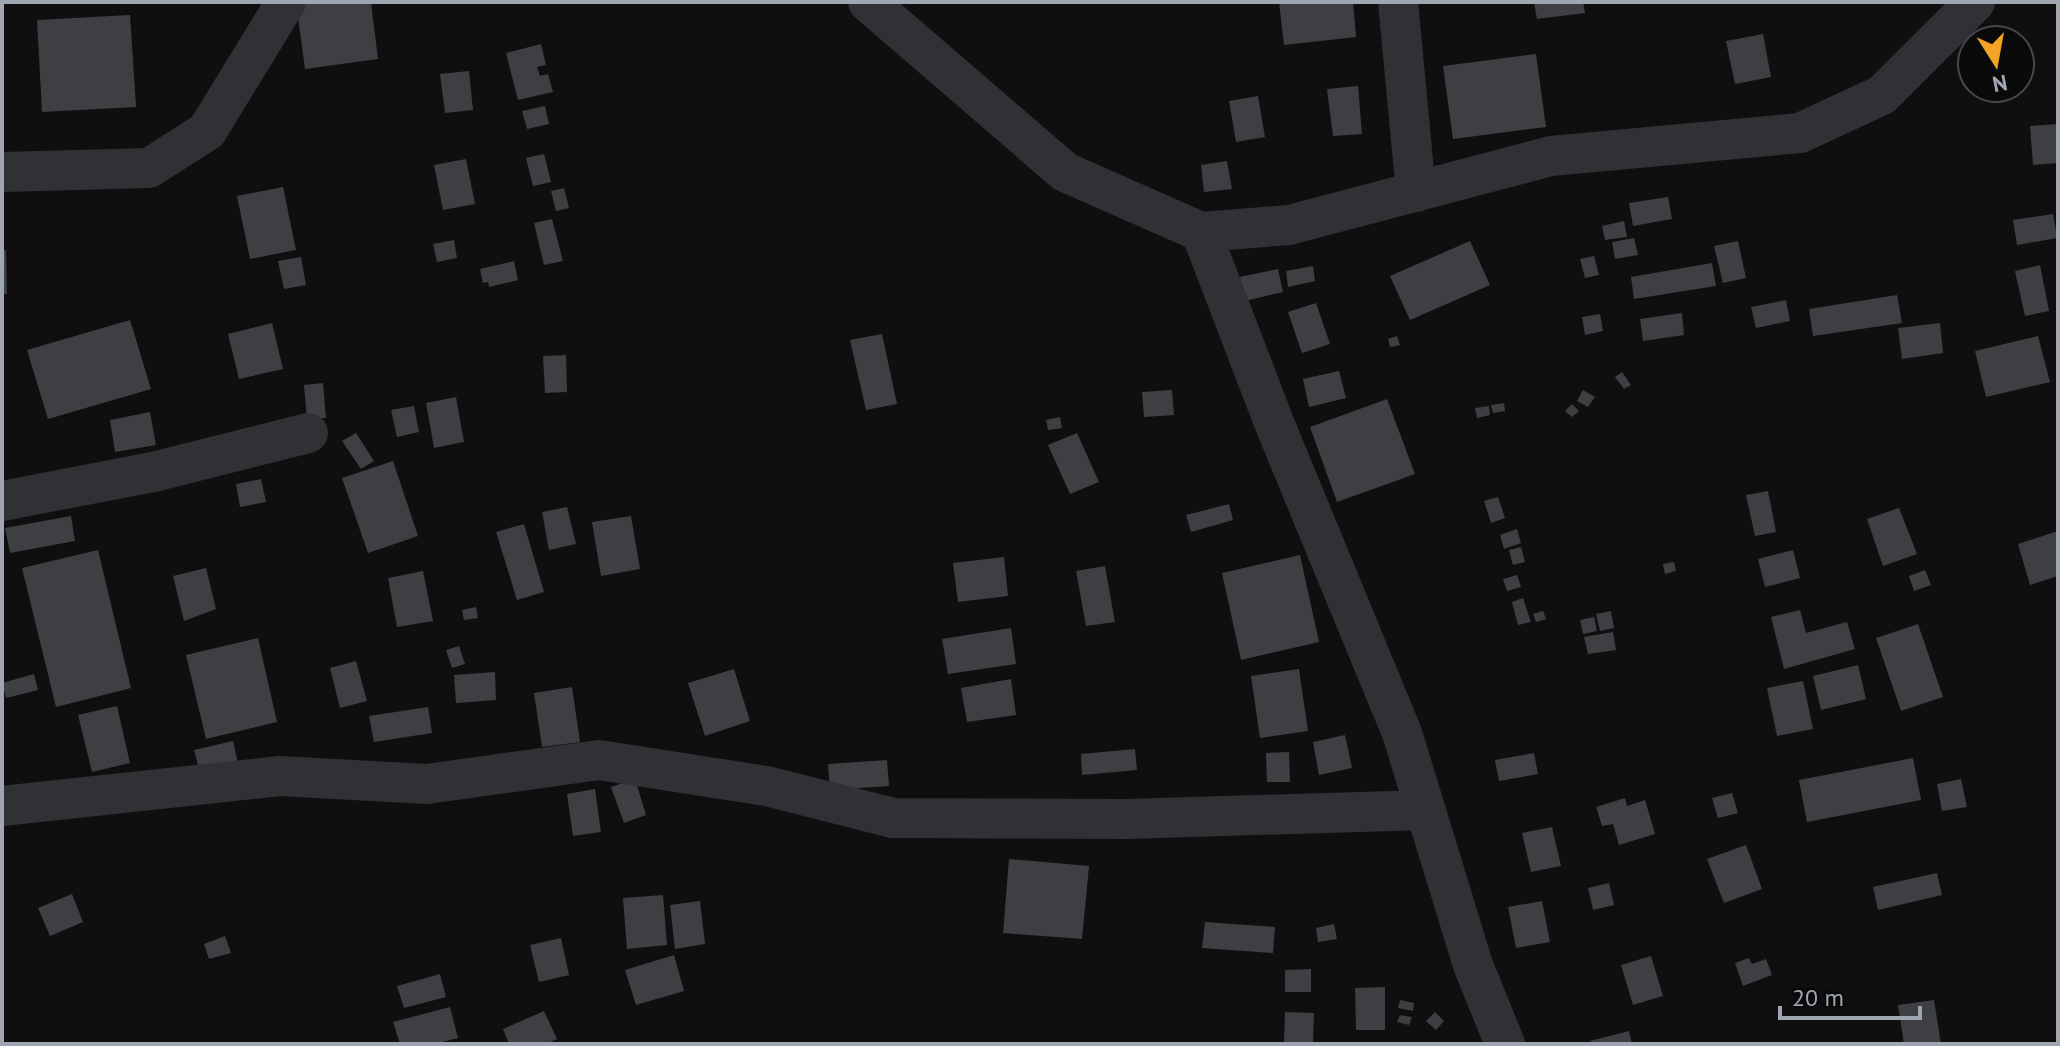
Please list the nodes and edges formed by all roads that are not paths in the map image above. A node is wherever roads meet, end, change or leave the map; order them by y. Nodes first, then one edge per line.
1 (286, 2) edge
2 (868, 2) edge
3 (1398, 2) edge
4 (1975, 2) edge
5 (2, 172) edge
6 (1416, 192) junction
7 (1201, 232) junction
8 (308, 433) dead end
9 (2, 501) edge
10 (2, 806) edge
11 (1425, 810) junction
12 (1505, 1044) edge

1 - 5 street
2 - 7 street
3 - 6 street
4 - 6 street
6 - 7 street
7 - 11 street
8 - 9 street
10 - 11 street
11 - 12 street

